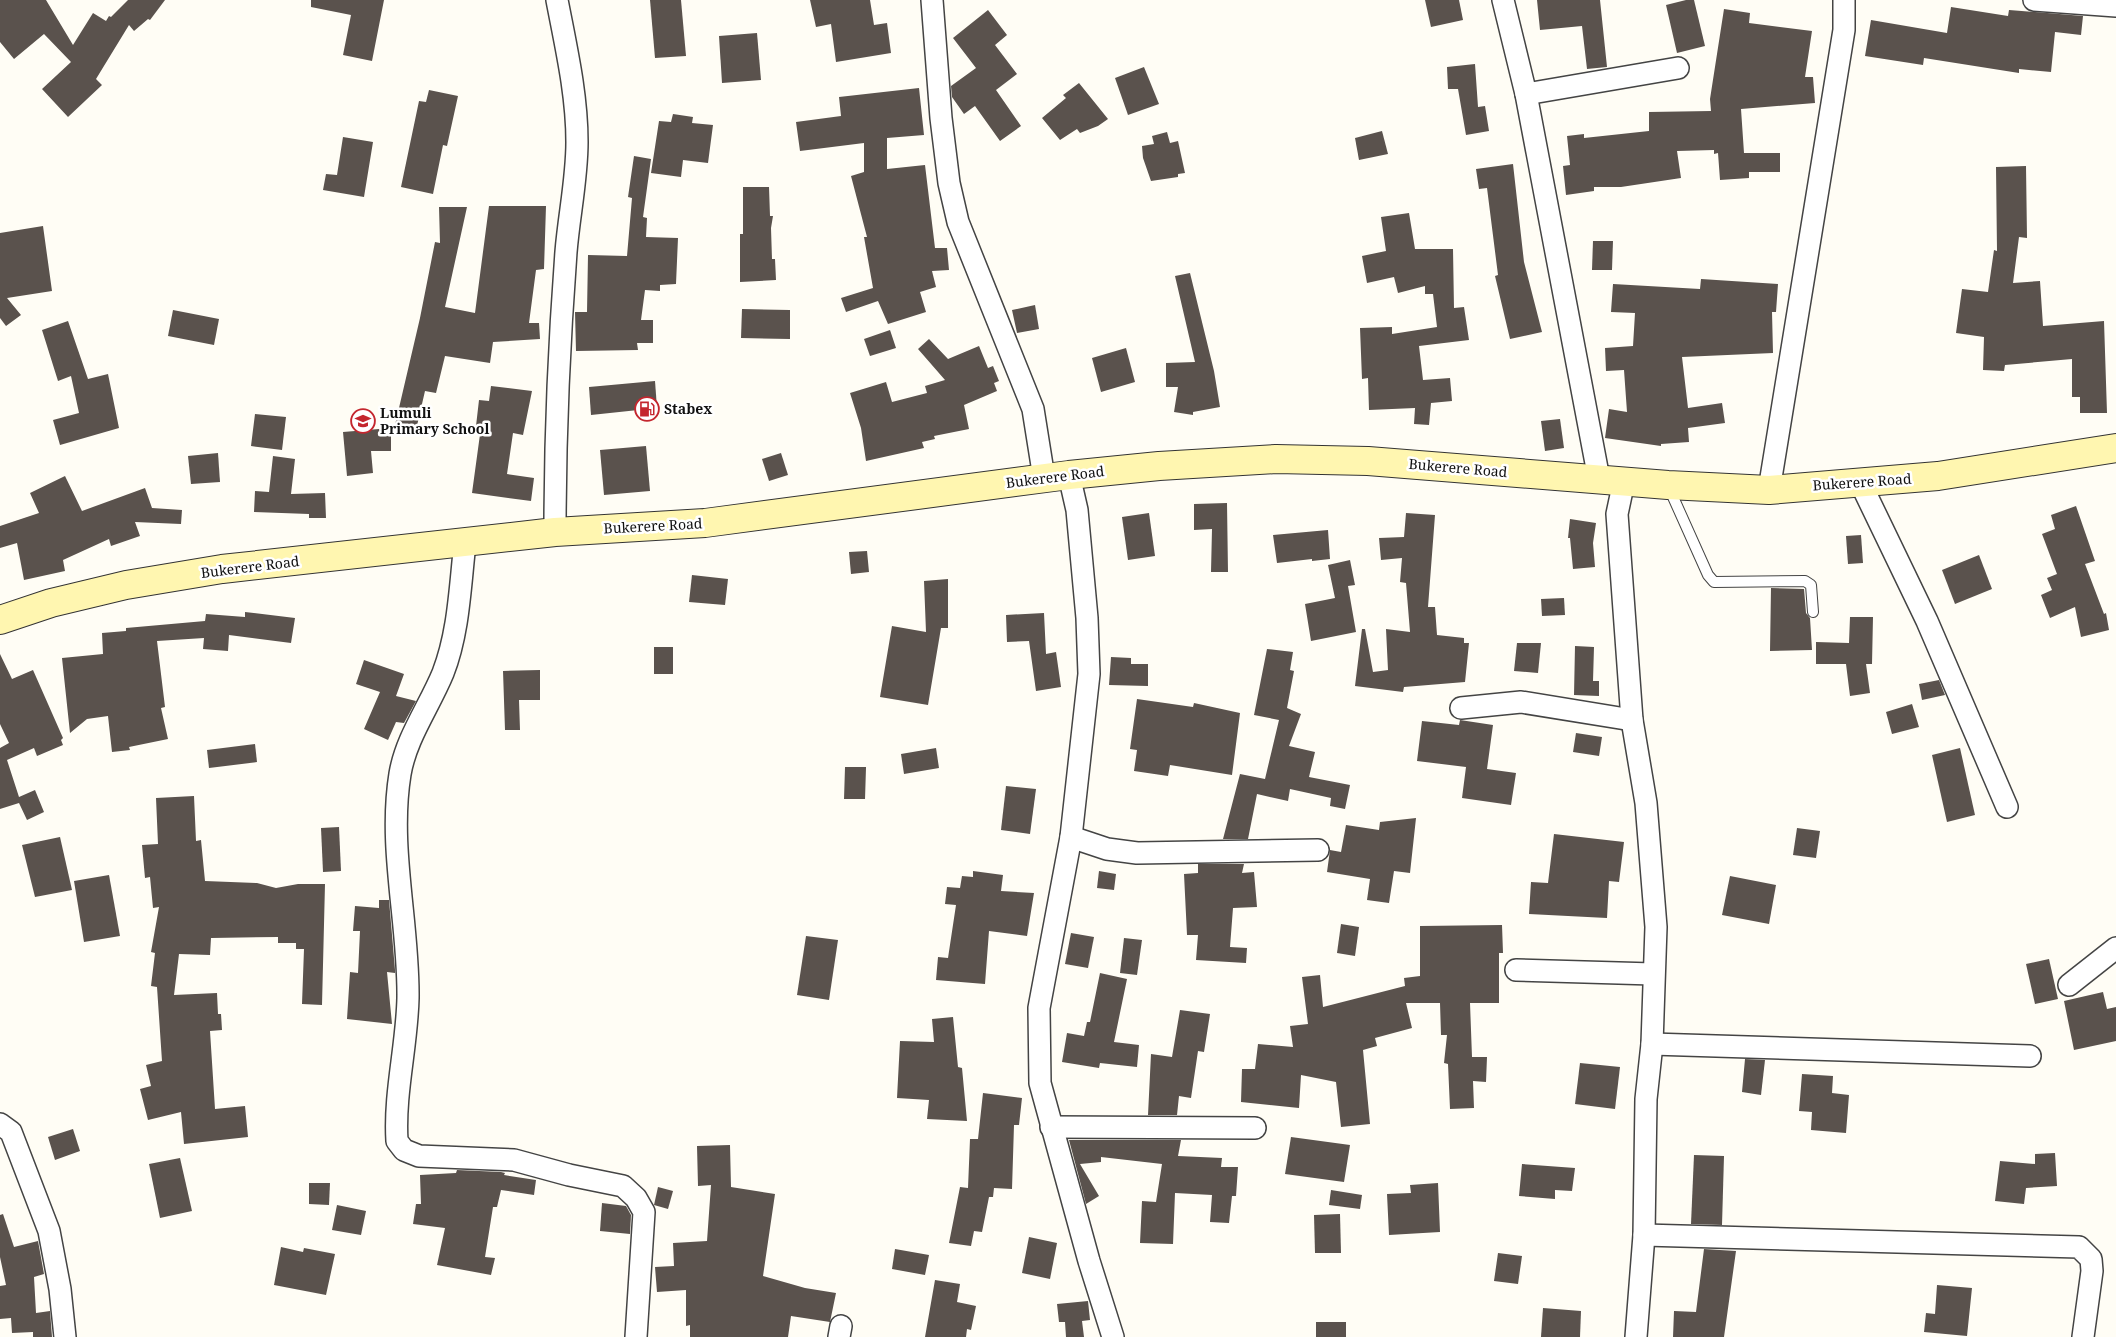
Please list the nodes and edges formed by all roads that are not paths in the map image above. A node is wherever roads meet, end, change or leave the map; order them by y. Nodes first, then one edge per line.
1 (557, 0) edge
2 (932, 0) edge
3 (1503, 0) edge
4 (1844, 0) edge
5 (2034, 0) edge
6 (2116, 6) edge
7 (1678, 68) dead end
8 (1526, 94) junction
9 (2116, 448) edge
10 (1056, 476) junction
11 (1611, 480) junction
12 (1860, 482) junction
13 (1668, 485) junction
14 (1769, 490) junction
15 (555, 532) junction
16 (465, 543) junction
17 (1813, 612) dead end
18 (0, 620) edge
19 (1461, 708) dead end
20 (1632, 720) junction
21 (2007, 807) dead end
22 (1071, 837) junction
23 (1318, 850) dead end
24 (2116, 948) edge
25 (1516, 970) dead end
26 (1653, 974) junction
27 (2069, 985) dead end
28 (1652, 1044) junction
29 (2030, 1056) dead end
30 (0, 1124) edge
31 (1051, 1127) junction
32 (1254, 1128) dead end
33 (1644, 1235) junction
34 (65, 1337) edge
35 (636, 1337) edge
36 (1113, 1337) edge
37 (1636, 1337) edge
38 (2083, 1337) edge

1 - 15 street
2 - 10 street
3 - 8 street
4 - 14 street
5 - 6 street
7 - 8 street
8 - 11 street
9 - 12 main road, Bukerere Road
10 - 11 main road, Bukerere Road
10 - 15 main road, Bukerere Road
10 - 22 street
11 - 13 main road, Bukerere Road
11 - 20 street
12 - 14 main road, Bukerere Road
12 - 21 street
13 - 14 main road, Bukerere Road
13 - 17 lane
15 - 16 main road, Bukerere Road
16 - 18 main road, Bukerere Road
16 - 35 street
19 - 20 street
20 - 26 street
22 - 23 street
22 - 31 street
24 - 27 street
25 - 26 street
26 - 28 street
28 - 29 street
28 - 33 street
30 - 34 street
31 - 32 street
31 - 36 street
33 - 37 street
33 - 38 street

